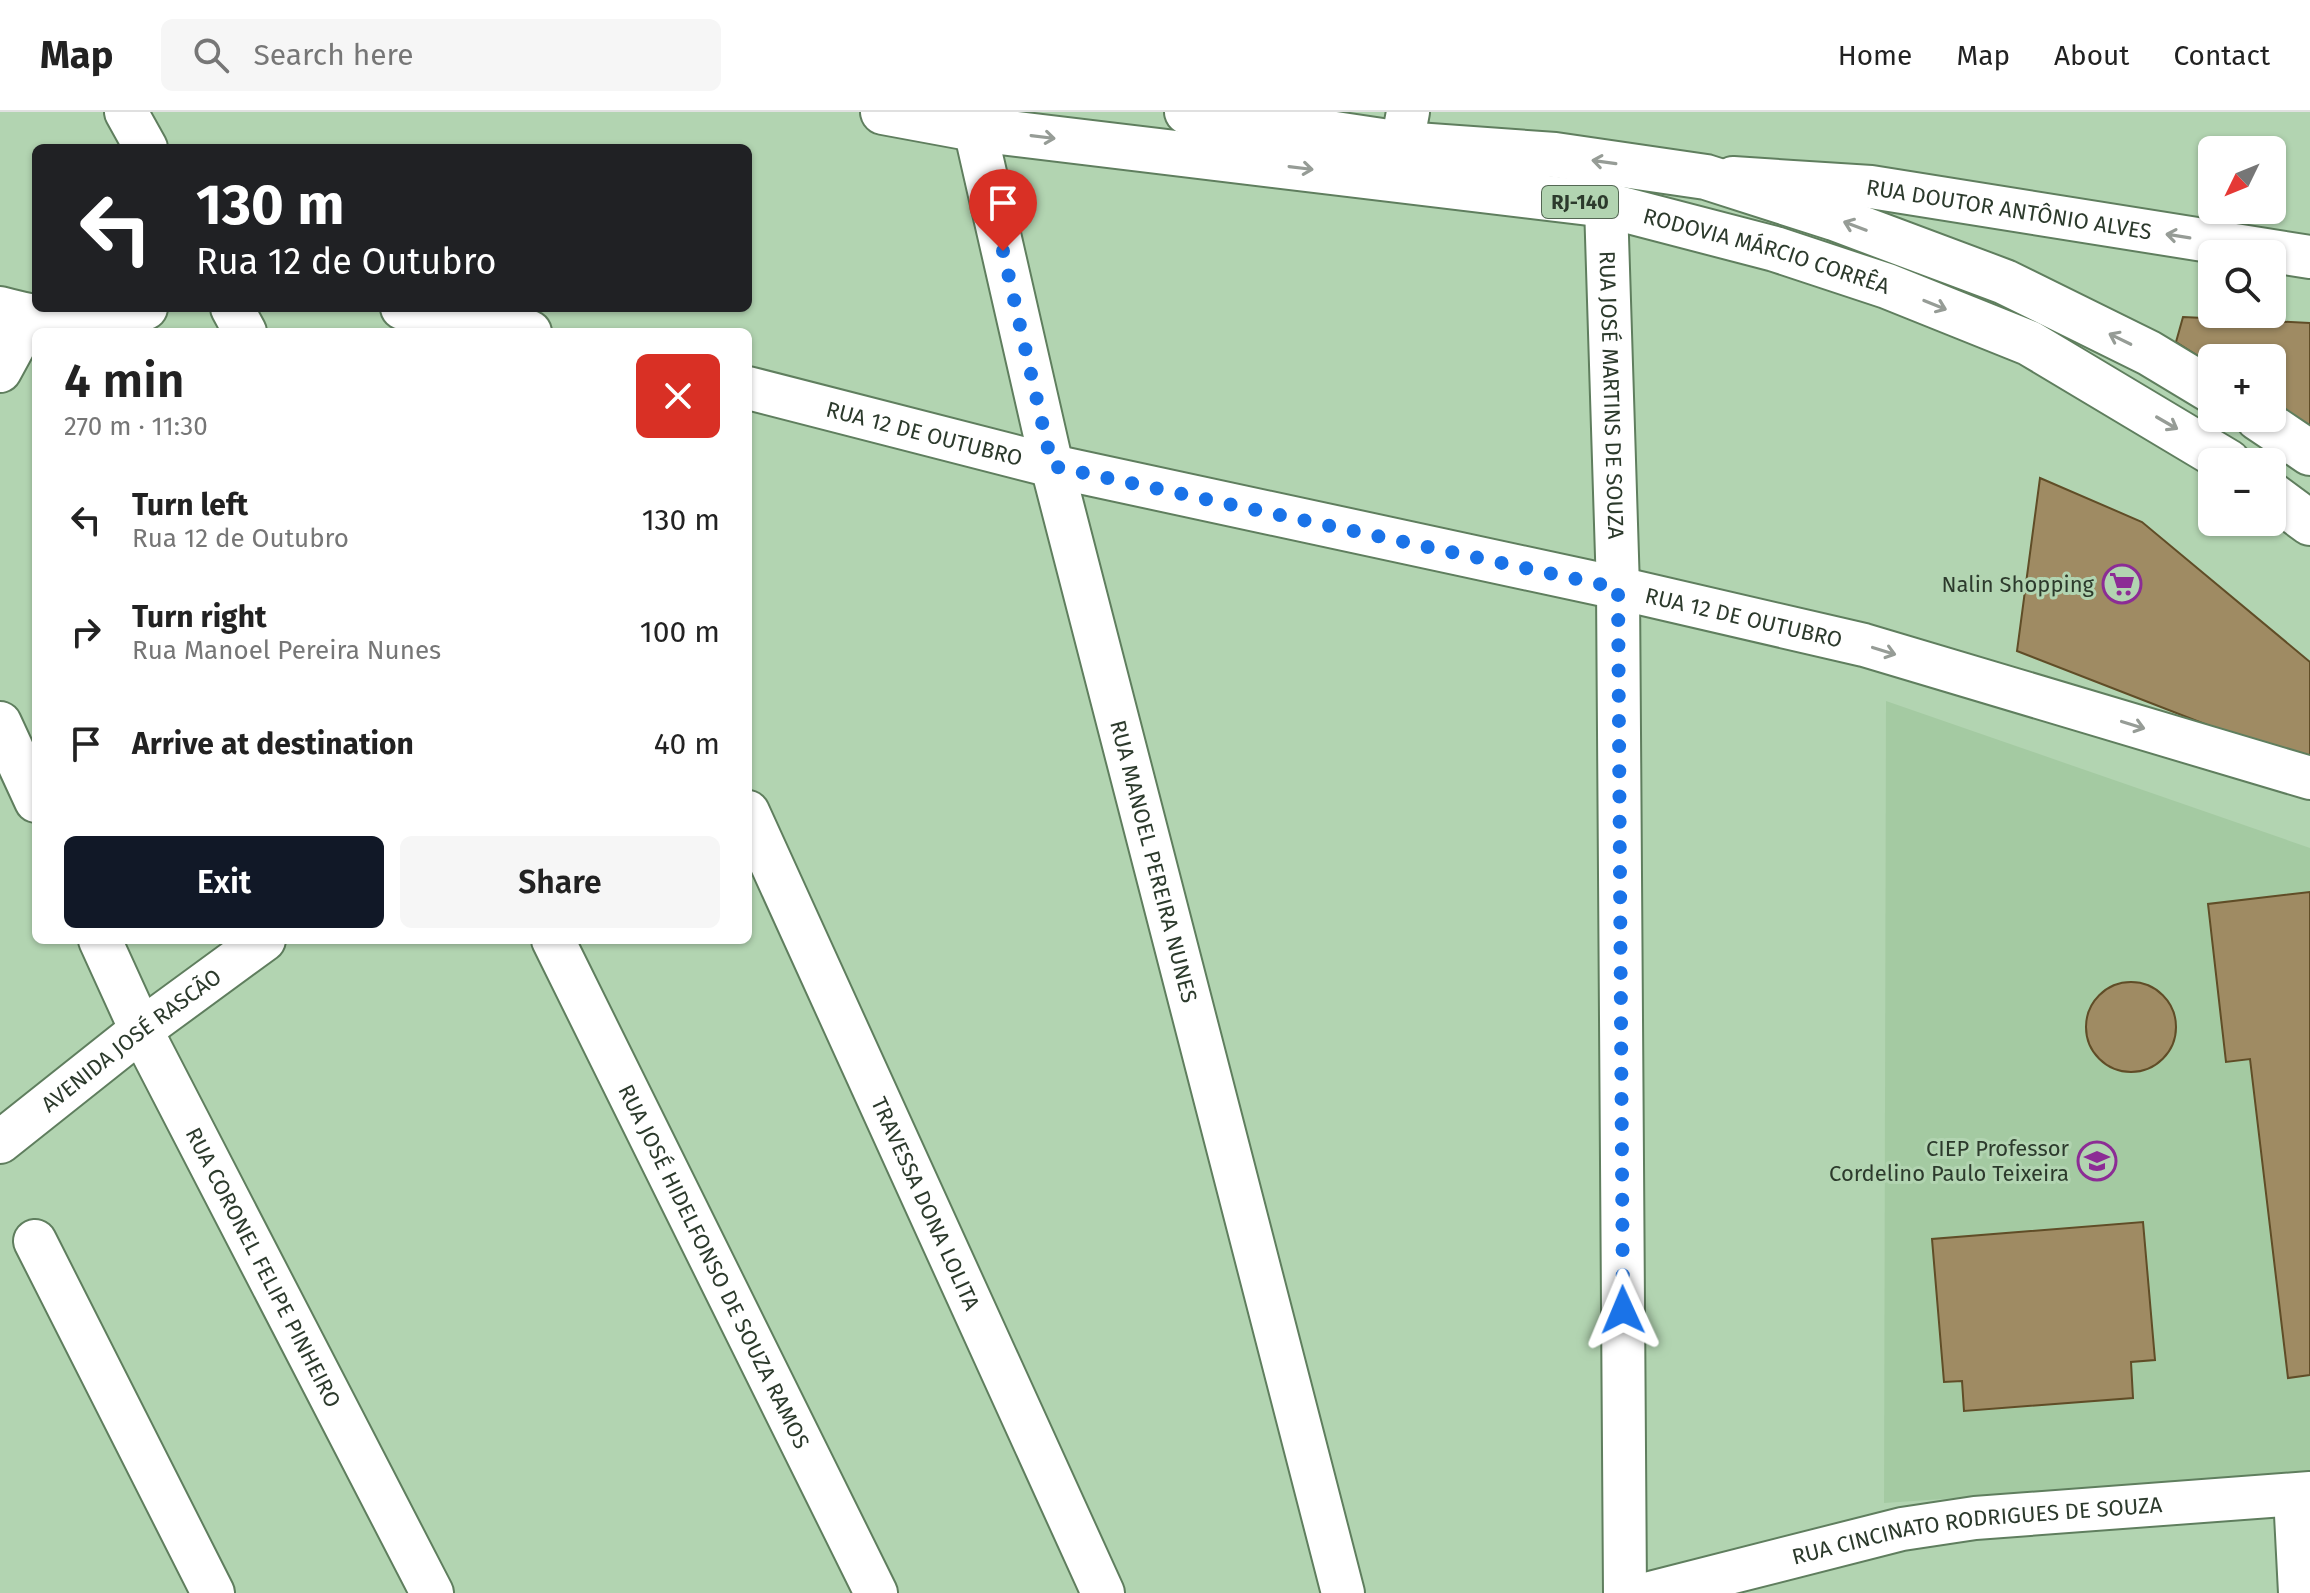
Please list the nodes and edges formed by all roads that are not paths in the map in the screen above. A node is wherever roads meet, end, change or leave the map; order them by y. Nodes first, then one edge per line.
1 (126, 112) edge
2 (883, 112) edge
3 (1187, 112) edge
4 (1405, 128) edge
5 (975, 129) junction
6 (144, 144) edge
7 (1706, 177) junction
8 (1606, 205) junction
9 (2310, 257) edge
10 (15, 312) edge
11 (137, 312) edge
12 (423, 312) edge
13 (509, 328) edge
14 (0, 371) edge
15 (2198, 383) edge
16 (752, 389) edge
17 (2279, 432) edge
18 (2205, 448) edge
19 (2310, 453) edge
20 (1052, 466) junction
21 (2286, 505) edge
22 (2310, 523) edge
23 (1618, 588) junction
24 (0, 723) edge
25 (2310, 778) edge
26 (32, 792) edge
27 (752, 821) edge
28 (102, 944) edge
29 (259, 944) edge
30 (555, 944) edge
31 (141, 1030) junction
32 (0, 1142) edge
33 (35, 1241) dead end
34 (2302, 1494) edge
35 (203, 1590) edge
36 (432, 1593) edge
37 (876, 1593) edge
38 (1103, 1593) edge
39 (1343, 1593) edge
40 (1625, 1593) edge
41 (1650, 1593) edge
42 (2300, 1593) edge

1 - 6 street
2 - 5 highway, RODOVIA MÁRCIO CORRÊA / RJ-140
3 - 4 highway, RODOVIA MÁRCIO CORRÊA / RJ-140
7 -> 4 highway, RODOVIA MÁRCIO CORRÊA / RJ-140
5 -> 8 highway, RODOVIA MÁRCIO CORRÊA / RJ-140
5 - 20 street, RUA MANOEL PEREIRA NUNES
9 -> 7 street, RUA DOUTOR ANTÔNIO ALVES
15 -> 7 highway, RODOVIA MÁRCIO CORRÊA / RJ-140
8 -> 18 highway, RODOVIA MÁRCIO CORRÊA / RJ-140
8 - 23 street, RUA JOSÉ MARTINS DE SOUZA
10 - 11 street
10 - 14 street
12 - 13 street
16 - 20 street, RUA 12 DE OUTUBRO
17 - 19 highway
20 - 23 street, RUA 12 DE OUTUBRO
20 - 39 street, RUA MANOEL PEREIRA NUNES
21 - 22 highway
23 -> 25 street, RUA 12 DE OUTUBRO
23 - 40 street, RUA JOSÉ MARTINS DE SOUZA
24 - 26 street
27 - 38 street, TRAVESSA DONA LOLITA
28 - 31 street, RUA CORONEL FELIPE PINHEIRO
29 - 31 street, AVENIDA JOSÉ RASCÃO
30 - 37 street, RUA JOSÉ HIDELFONSO DE SOUZA RAMOS
31 - 32 street, AVENIDA JOSÉ RASCÃO
31 - 36 street, RUA CORONEL FELIPE PINHEIRO
33 - 35 street
34 - 41 street, RUA CINCINATO RODRIGUES DE SOUZA
34 - 42 street

